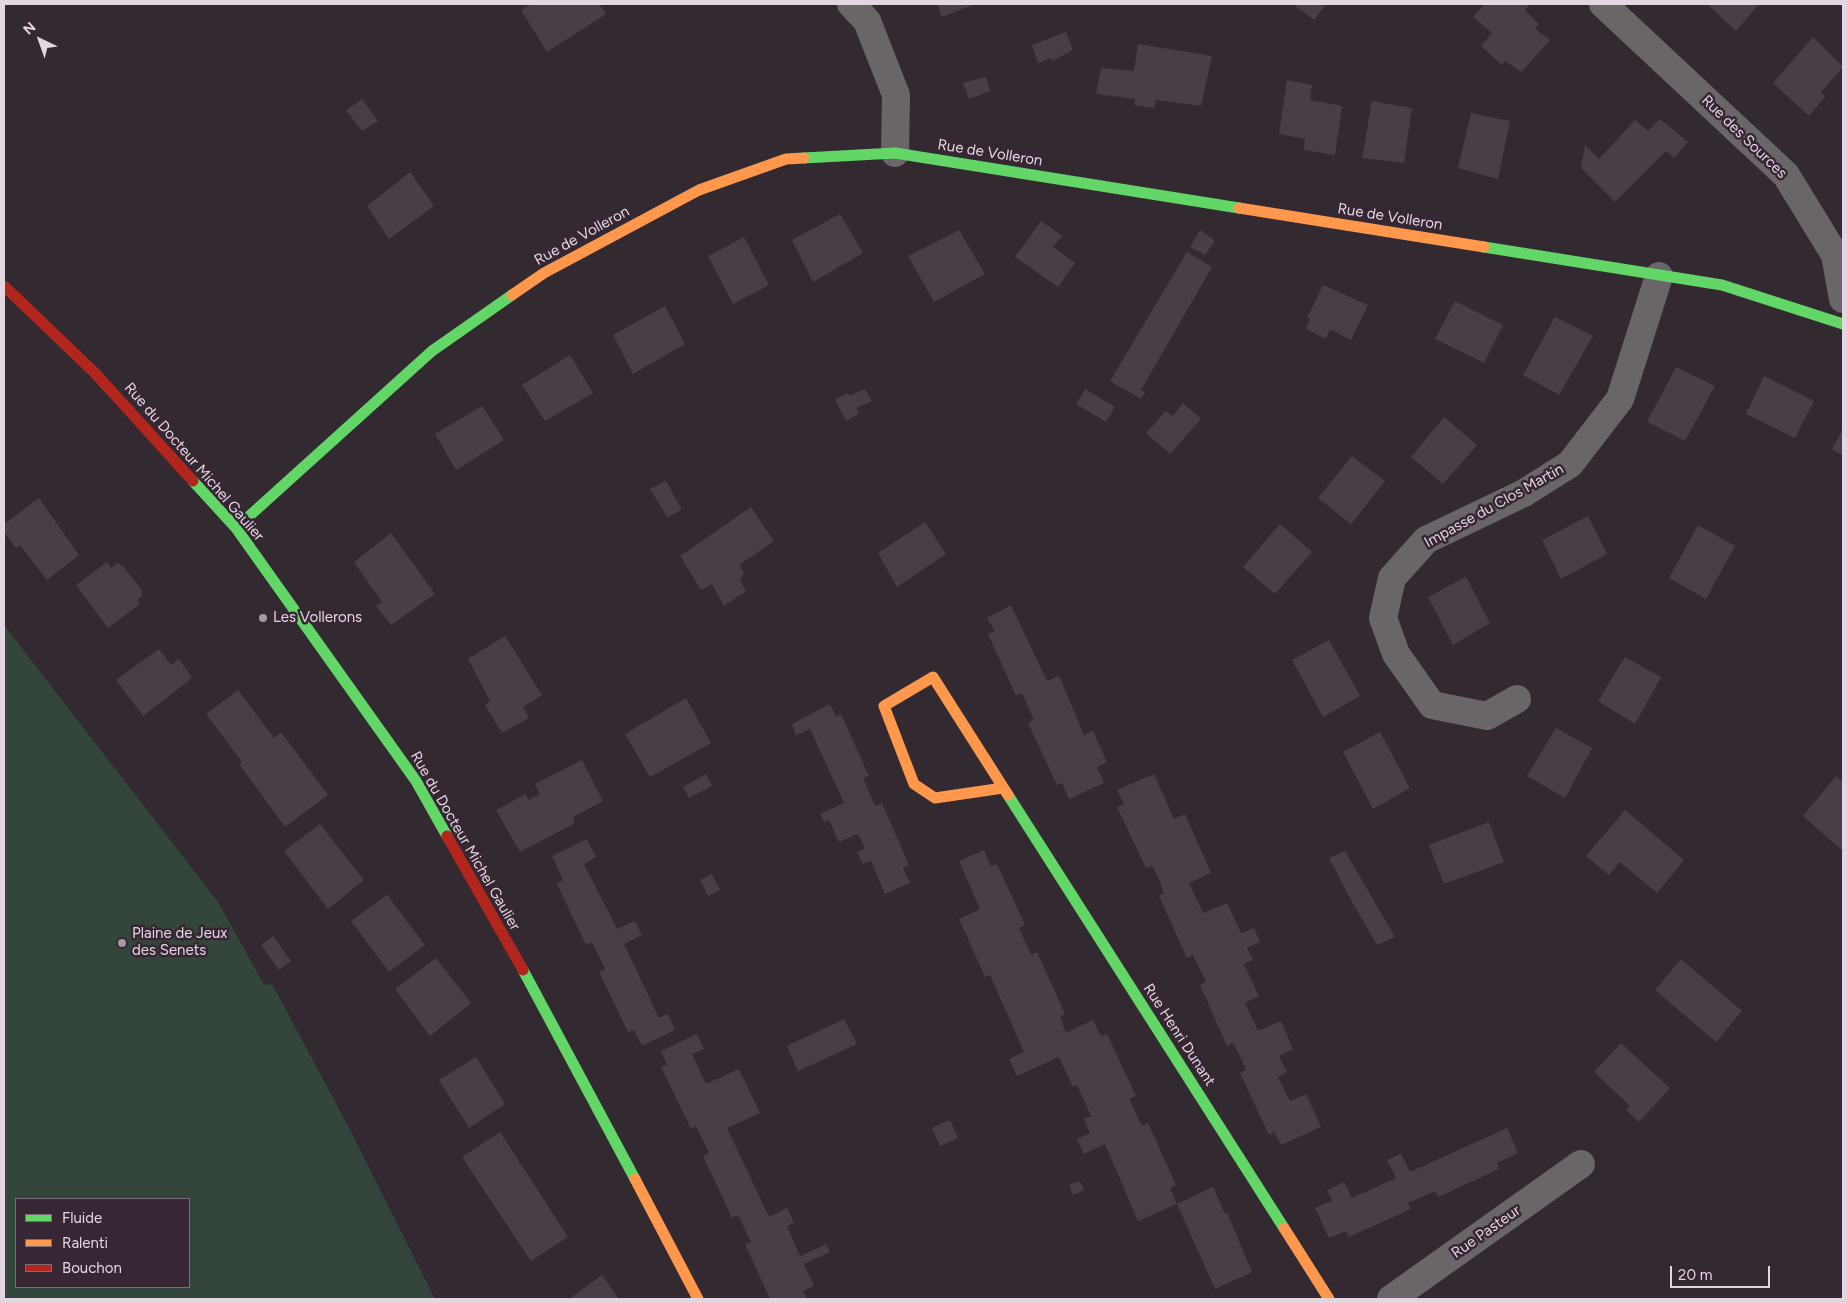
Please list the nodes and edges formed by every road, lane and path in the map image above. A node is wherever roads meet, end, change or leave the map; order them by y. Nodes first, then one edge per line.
1 (852, 4) edge
2 (1602, 4) edge
3 (895, 152) junction
4 (1659, 276) junction
5 (4, 286) edge
6 (1843, 299) edge
7 (1843, 324) edge
8 (236, 528) junction
9 (1516, 699) dead end
10 (1003, 788) junction
11 (1581, 1164) dead end
12 (698, 1299) edge
13 (1329, 1299) edge
14 (1391, 1299) edge

1 - 3 street
2 - 6 street, Rue des Sources
3 - 4 street, Rue de Volleron
3 - 8 street, Rue de Volleron
4 - 7 street, Rue de Volleron
4 - 9 street, Impasse du Clos Martin
5 - 8 street, Rue du Docteur Michel Gaulier
8 - 12 street, Rue du Docteur Michel Gaulier
10 - 10 street, Rue Henri Dunant
10 - 13 street, Rue Henri Dunant
11 - 14 street, Rue Pasteur

